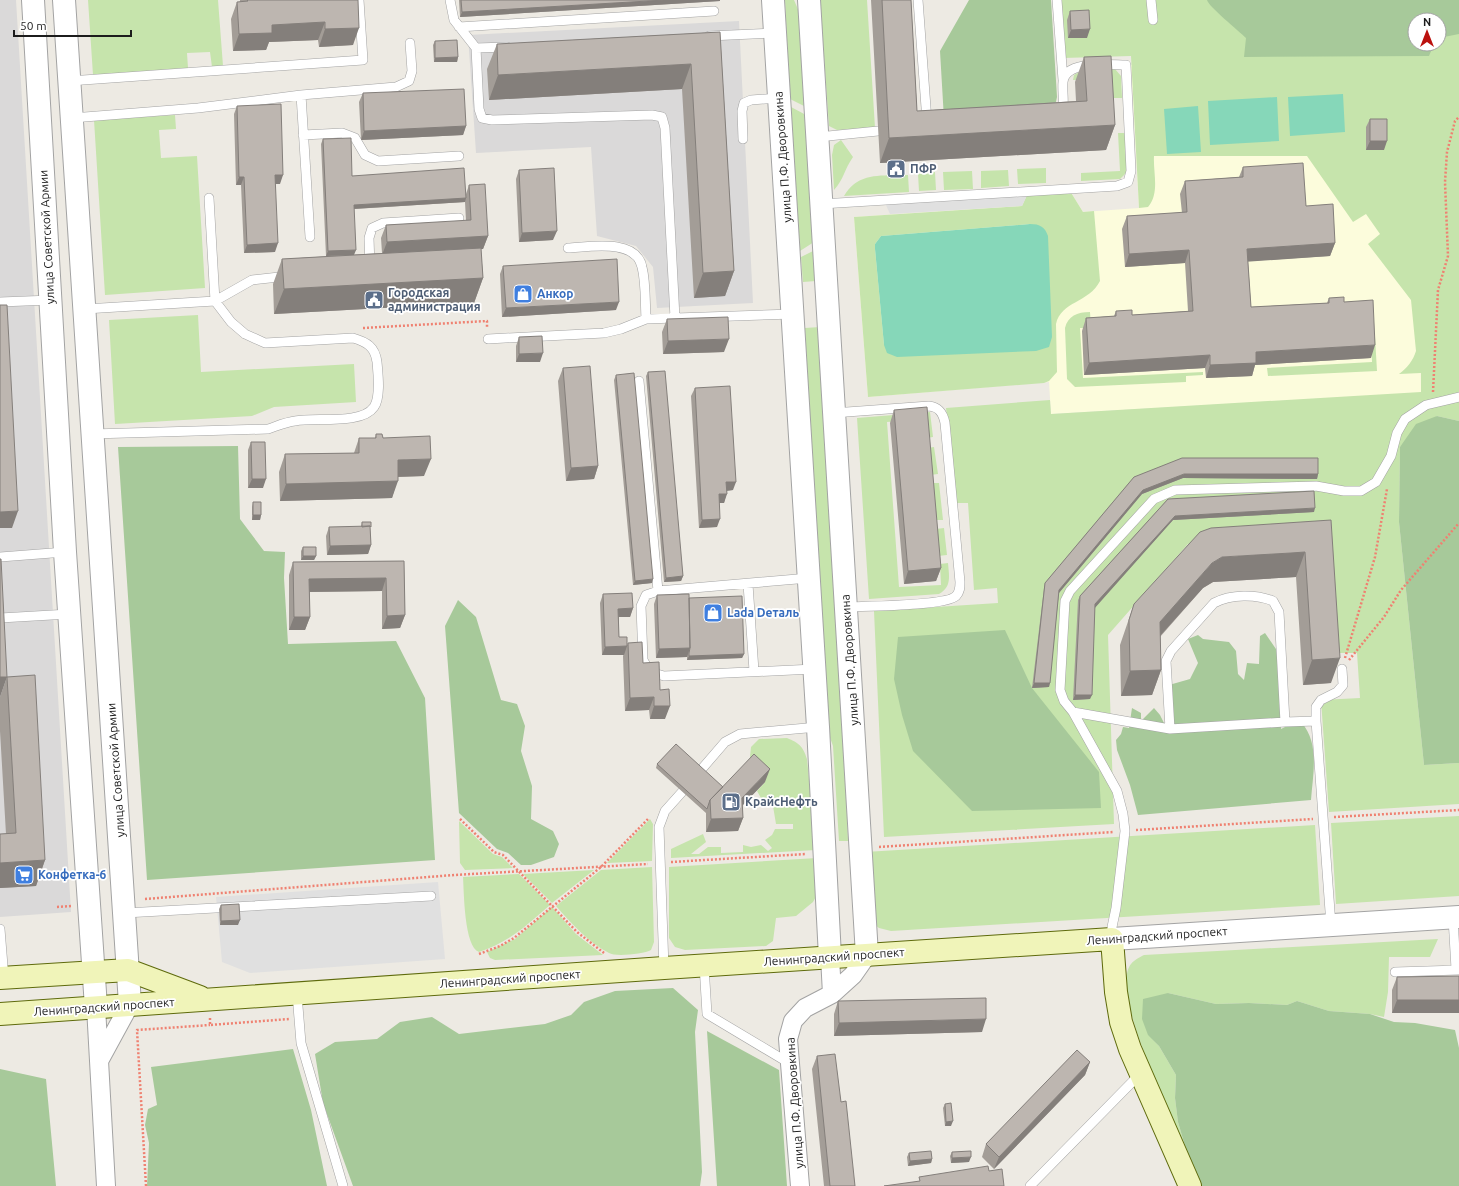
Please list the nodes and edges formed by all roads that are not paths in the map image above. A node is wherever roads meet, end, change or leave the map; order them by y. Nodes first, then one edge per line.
1 (33, 0) edge
2 (64, 0) edge
3 (359, 0) edge
4 (450, 0) edge
5 (773, 0) edge
6 (809, 0) edge
7 (918, 0) edge
8 (1057, 0) edge
9 (1151, 0) edge
10 (714, 11) dead end
11 (1153, 20) dead end
12 (459, 27) junction
13 (775, 33) junction
14 (696, 37) edge
15 (410, 43) dead end
16 (515, 46) edge
17 (476, 48) junction
18 (69, 81) junction
19 (1063, 82) junction
20 (301, 95) junction
21 (779, 98) junction
22 (72, 118) junction
23 (1055, 120) edge
24 (927, 128) edge
25 (878, 131) dead end
26 (303, 135) junction
27 (818, 137) junction
28 (743, 139) dead end
29 (459, 156) dead end
30 (209, 198) dead end
31 (821, 204) junction
32 (459, 218) dead end
33 (310, 237) dead end
34 (568, 248) dead end
35 (370, 270) edge
36 (294, 275) edge
37 (51, 300) junction
38 (0, 302) edge
39 (215, 302) junction
40 (85, 309) junction
41 (828, 313) junction
42 (792, 314) junction
43 (675, 318) junction
44 (646, 319) junction
45 (488, 339) dead end
46 (639, 381) dead end
47 (1459, 397) edge
48 (833, 413) junction
49 (92, 434) junction
50 (95, 472) junction
51 (60, 474) junction
52 (65, 552) junction
53 (0, 557) edge
54 (809, 578) junction
55 (748, 584) junction
56 (658, 591) junction
57 (846, 607) junction
58 (69, 614) junction
59 (0, 618) edge
60 (814, 668) junction
61 (1342, 668) road end
62 (754, 671) junction
63 (1072, 712) junction
64 (1316, 721) junction
65 (1285, 722) junction
66 (818, 727) junction
67 (1170, 729) junction
68 (700, 771) edge
69 (682, 792) edge
70 (431, 896) dead end
71 (134, 912) junction
72 (1456, 918) edge
73 (1331, 925) junction
74 (0, 930) edge
75 (1112, 939) junction
76 (867, 955) junction
77 (830, 957) junction
78 (704, 965) junction
79 (664, 968) junction
80 (1458, 969) edge
81 (128, 970) junction
82 (94, 972) junction
83 (1395, 972) dead end
84 (2, 978) edge
85 (297, 994) junction
86 (832, 994) junction
87 (208, 1000) junction
88 (130, 1004) junction
89 (96, 1007) junction
90 (0, 1014) edge
91 (99, 1061) junction
92 (790, 1063) junction
93 (1141, 1073) junction
94 (106, 1186) edge
95 (344, 1186) edge
96 (800, 1186) edge
97 (1030, 1186) edge
98 (1190, 1186) edge

1 - 37 street, улица Советской Армии
2 - 18 street, улица Советской Армии
3 - 18 lane
4 - 12 lane
5 - 13 street, улица П.Ф. Дворовкина
6 - 27 street, улица П.Ф. Дворовкина
7 - 24 lane
8 - 19 lane
9 - 11 lane
10 - 12 lane
12 - 17 lane
13 - 14 lane
13 - 21 street, улица П.Ф. Дворовкина
15 - 20 lane
16 - 17 lane
17 - 43 lane
18 - 22 street, улица Советской Армии
19 - 23 lane
19 - 31 lane
20 - 22 lane
20 - 26 lane
21 - 28 lane
21 - 42 street, улица П.Ф. Дворовкина
22 - 40 street, улица Советской Армии
25 - 27 lane
26 - 29 lane
26 - 33 lane
27 - 31 street, улица П.Ф. Дворовкина
30 - 39 lane
31 - 41 street, улица П.Ф. Дворовкина
32 - 35 lane
34 - 44 lane
36 - 39 lane
37 - 38 lane
37 - 51 street, улица Советской Армии
39 - 40 lane
39 - 49 lane
40 - 49 street, улица Советской Армии
41 - 42 street
41 - 48 street, улица П.Ф. Дворовкина
42 - 43 lane
42 - 54 street, улица П.Ф. Дворовкина
43 - 44 lane
44 - 45 lane
46 - 56 lane
47 - 63 lane
48 - 57 street, улица П.Ф. Дворовкина
48 - 57 lane
49 - 50 street, улица Советской Армии
50 - 51 street
50 - 71 street, улица Советской Армии
51 - 52 street, улица Советской Армии
52 - 53 lane
52 - 58 street, улица Советской Армии
54 - 55 lane
54 - 60 street, улица П.Ф. Дворовкина
55 - 56 lane
55 - 62 lane
56 - 62 lane
57 - 76 street, улица П.Ф. Дворовкина
58 - 59 lane
58 - 82 street, улица Советской Армии
60 - 62 lane
60 - 66 street, улица П.Ф. Дворовкина
61 - 64 lane
63 - 67 lane
63 - 75 lane
64 - 65 lane
64 - 73 lane
65 - 67 lane
65 - 67 lane
66 - 68 lane
66 - 77 street, улица П.Ф. Дворовкина
69 - 79 lane
70 - 71 lane
71 - 81 street, улица Советской Армии
72 - 73 street, Ленинградский проспект
72 - 80 lane
73 - 75 street, Ленинградский проспект
74 - 84 lane
75 - 76 main road, Ленинградский проспект
75 - 93 main road
76 - 77 main road, Ленинградский проспект
76 - 86 street, улица П.Ф. Дворовкина
77 - 78 main road, Ленинградский проспект
77 - 86 street, улица П.Ф. Дворовкина
78 - 79 main road, Ленинградский проспект
78 - 92 lane
79 - 85 main road, Ленинградский проспект
80 - 83 lane
81 - 82 main road, Ленинградский проспект
81 - 87 main road, Ленинградский проспект
81 - 88 street, улица Советской Армии
82 - 84 main road, Ленинградский проспект
82 - 89 street, улица Советской Армии
85 - 87 main road, Ленинградский проспект
85 - 95 lane
86 - 92 street, улица П.Ф. Дворовкина
87 - 88 main road, Ленинградский проспект
88 - 89 main road, Ленинградский проспект
88 - 91 street
89 - 90 main road, Ленинградский проспект
89 - 91 street, улица Советской Армии
91 - 94 street, улица Советской Армии
92 - 96 street, улица П.Ф. Дворовкина
93 - 97 lane
93 - 98 main road

